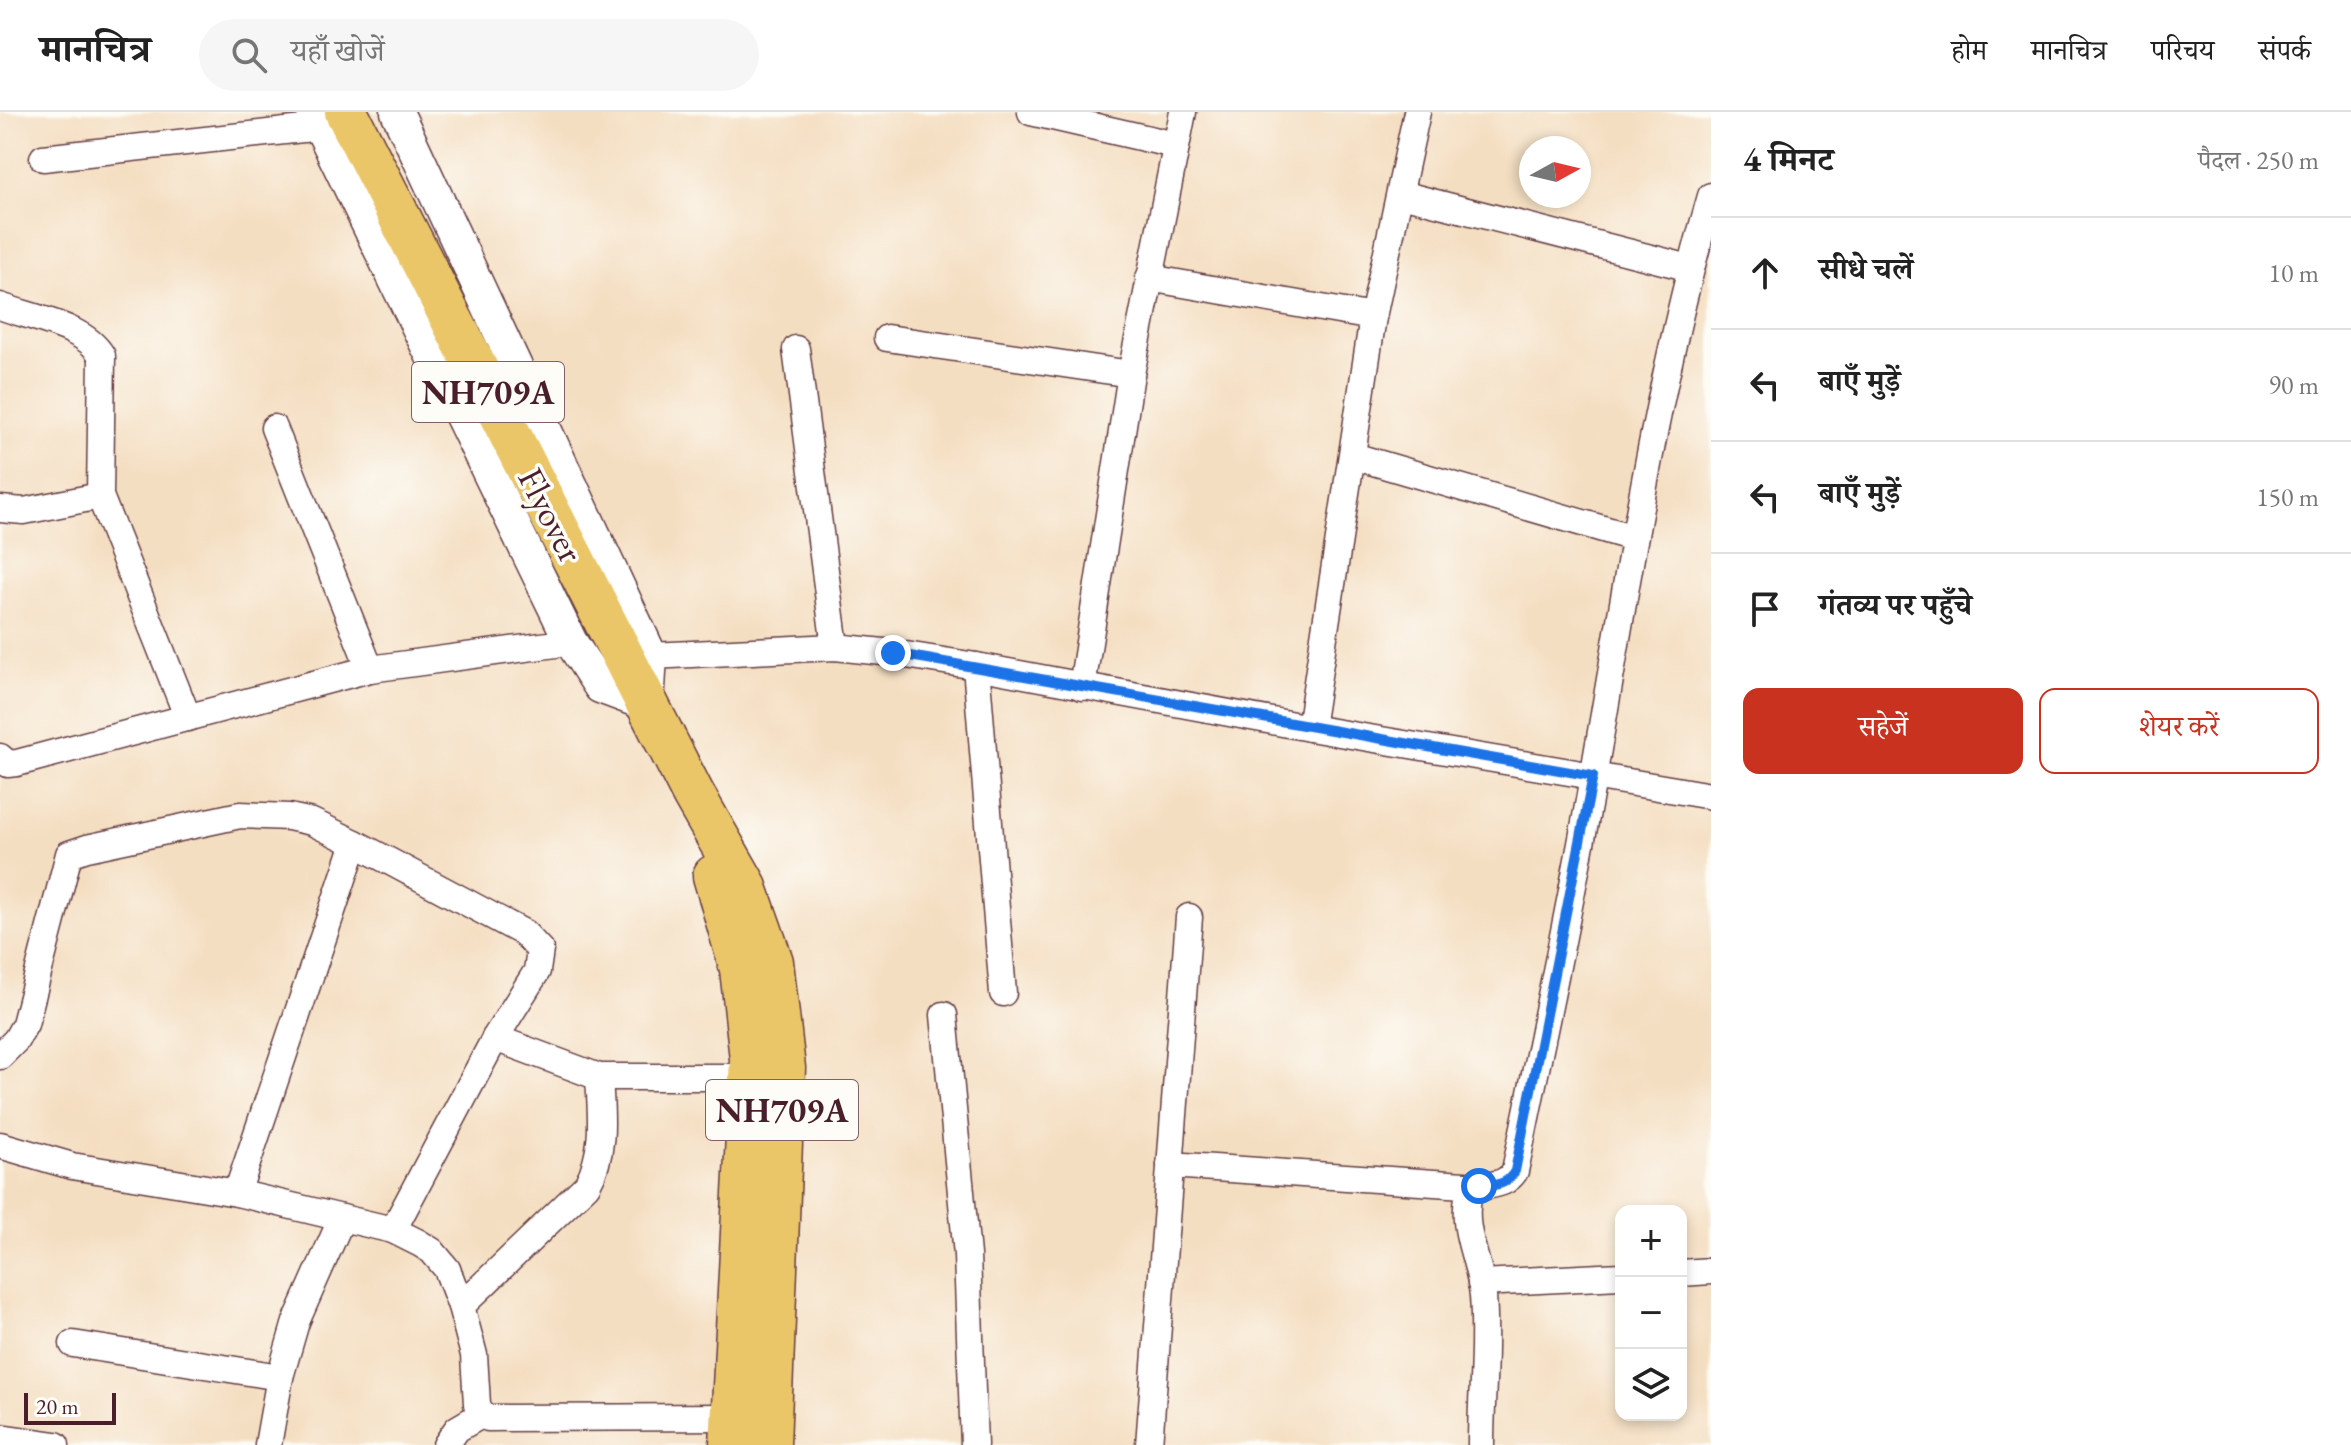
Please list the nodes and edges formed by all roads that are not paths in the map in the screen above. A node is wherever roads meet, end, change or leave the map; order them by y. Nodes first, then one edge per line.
1 (397, 112) edge
2 (1031, 112) edge
3 (1183, 112) edge
4 (1417, 112) edge
5 (327, 117) edge
6 (1175, 145) junction
7 (43, 158) dead end
8 (1401, 194) junction
9 (1711, 196) edge
10 (1690, 268) junction
11 (1149, 278) junction
12 (0, 306) edge
13 (1373, 317) junction
14 (887, 338) dead end
15 (796, 349) dead end
16 (1131, 374) junction
17 (274, 428) dead end
18 (1353, 456) junction
19 (100, 496) junction
20 (0, 509) edge
21 (1634, 538) junction
22 (571, 642) junction
23 (835, 647) junction
24 (976, 666) junction
25 (370, 669) junction
26 (643, 677) junction
27 (1082, 687) junction
28 (188, 718) junction
29 (1310, 728) junction
30 (0, 757) edge
31 (1593, 776) junction
32 (693, 794) junction
33 (1711, 796) edge
34 (355, 843) junction
35 (1189, 917) dead end
36 (1003, 993) dead end
37 (944, 1015) dead end
38 (495, 1038) junction
39 (0, 1056) edge
40 (599, 1077) junction
41 (750, 1077) junction
42 (0, 1145) edge
43 (1170, 1165) junction
44 (1479, 1186) junction
45 (237, 1193) junction
46 (342, 1218) junction
47 (393, 1230) junction
48 (1711, 1271) edge
49 (1687, 1273) edge
50 (1615, 1276) edge
51 (1481, 1283) junction
52 (461, 1306) junction
53 (73, 1344) dead end
54 (280, 1377) junction
55 (481, 1415) junction
56 (731, 1431) edge
57 (0, 1437) edge
58 (56, 1445) edge
59 (268, 1445) edge
60 (446, 1445) edge
61 (769, 1445) edge
62 (974, 1445) edge
63 (1149, 1445) edge
64 (1481, 1445) edge

1 - 26 street
2 - 6 street
3 - 6 street
4 - 8 street
5 - 7 street
5 - 22 street
5 - 26 highway, Flyover / NH709A
6 - 11 street
8 - 10 street
8 - 13 street
9 - 10 street
10 - 21 street
11 - 13 street
11 - 16 street
12 - 19 street
13 - 18 street
14 - 16 street
15 - 23 street
16 - 27 street
17 - 25 street
18 - 21 street
18 - 29 street
19 - 20 street
19 - 28 street
21 - 31 street
22 - 25 street
22 - 26 street
23 - 24 street
23 - 26 street
24 - 27 street
24 - 36 street
25 - 28 street
26 - 32 highway, NH709A
27 - 29 street
28 - 30 street
29 - 31 street
31 - 33 street
31 - 44 street
32 - 41 highway, NH709A
32 - 61 highway, NH709A
34 - 38 street
34 - 39 street
34 - 45 street
35 - 43 street
37 - 62 street
38 - 40 street
38 - 47 street
40 - 41 street
40 - 52 street
41 - 56 highway, NH709A
42 - 45 street
43 - 44 street
43 - 63 street
44 - 51 street
45 - 46 street
46 - 47 street
46 - 54 street
47 - 52 street
48 - 49 street
50 - 51 street
51 - 64 street
52 - 55 street
53 - 54 street
54 - 59 street
55 - 56 street
55 - 60 street
57 - 58 street

